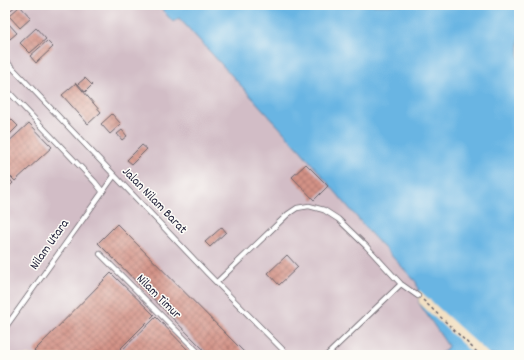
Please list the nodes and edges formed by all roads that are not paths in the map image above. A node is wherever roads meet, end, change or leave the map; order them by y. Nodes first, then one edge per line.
1 (5, 60) edge
2 (5, 88) edge
3 (114, 176) junction
4 (102, 191) junction
5 (100, 254) dead end
6 (217, 282) junction
7 (401, 284) junction
8 (418, 296) road end
9 (5, 328) edge
10 (5, 353) edge
11 (8, 355) edge
12 (201, 355) edge
13 (288, 355) edge
14 (327, 355) edge

1 - 3 lane, Jalan Nilam Barat
2 - 4 lane
3 - 4 lane, Nilam Utara
3 - 6 lane, Jalan Nilam Barat
4 - 9 lane, Nilam Utara
5 - 12 lane, Nilam Timur
6 - 7 lane
6 - 13 lane, Jalan Nilam Barat
7 - 8 lane
7 - 14 lane
10 - 11 lane

